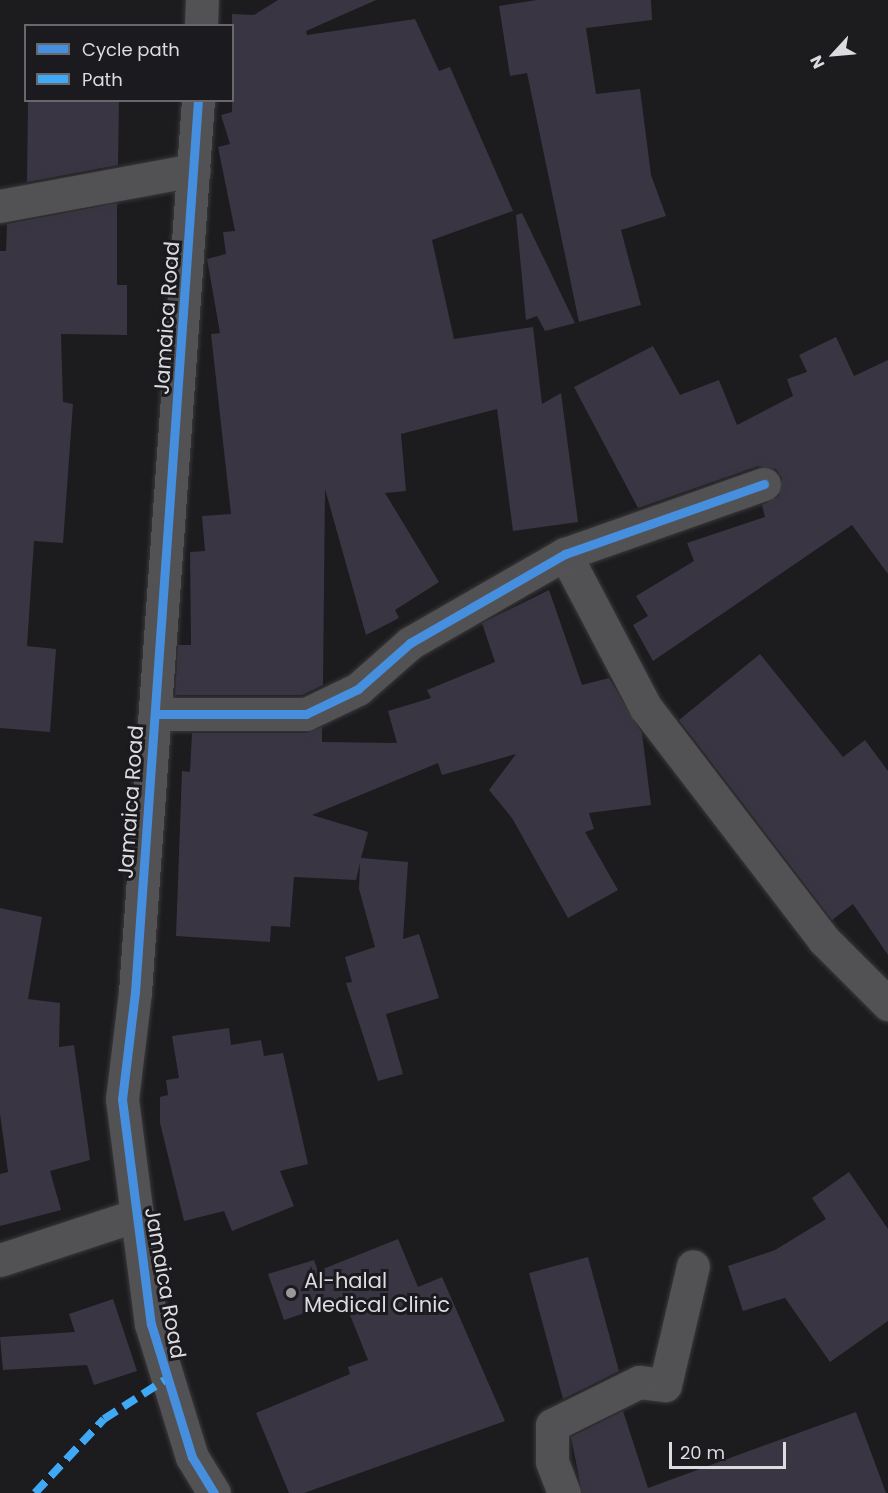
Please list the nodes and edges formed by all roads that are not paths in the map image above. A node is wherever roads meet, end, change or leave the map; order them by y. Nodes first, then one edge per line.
1 (202, 0) edge
2 (201, 24) edge
3 (198, 102) edge
4 (194, 170) junction
5 (0, 206) edge
6 (764, 484) dead end
7 (565, 554) junction
8 (156, 714) junction
9 (888, 1004) edge
10 (134, 1216) junction
11 (0, 1260) edge
12 (693, 1266) dead end
13 (214, 1493) edge
14 (564, 1493) edge

1 - 2 street
3 - 4 street, Jamaica Road
4 - 5 street
4 - 8 street, Jamaica Road
6 - 7 street
7 - 8 street
7 - 9 street
8 - 10 street, Jamaica Road
10 - 11 street
10 - 13 street, Jamaica Road
12 - 14 street

